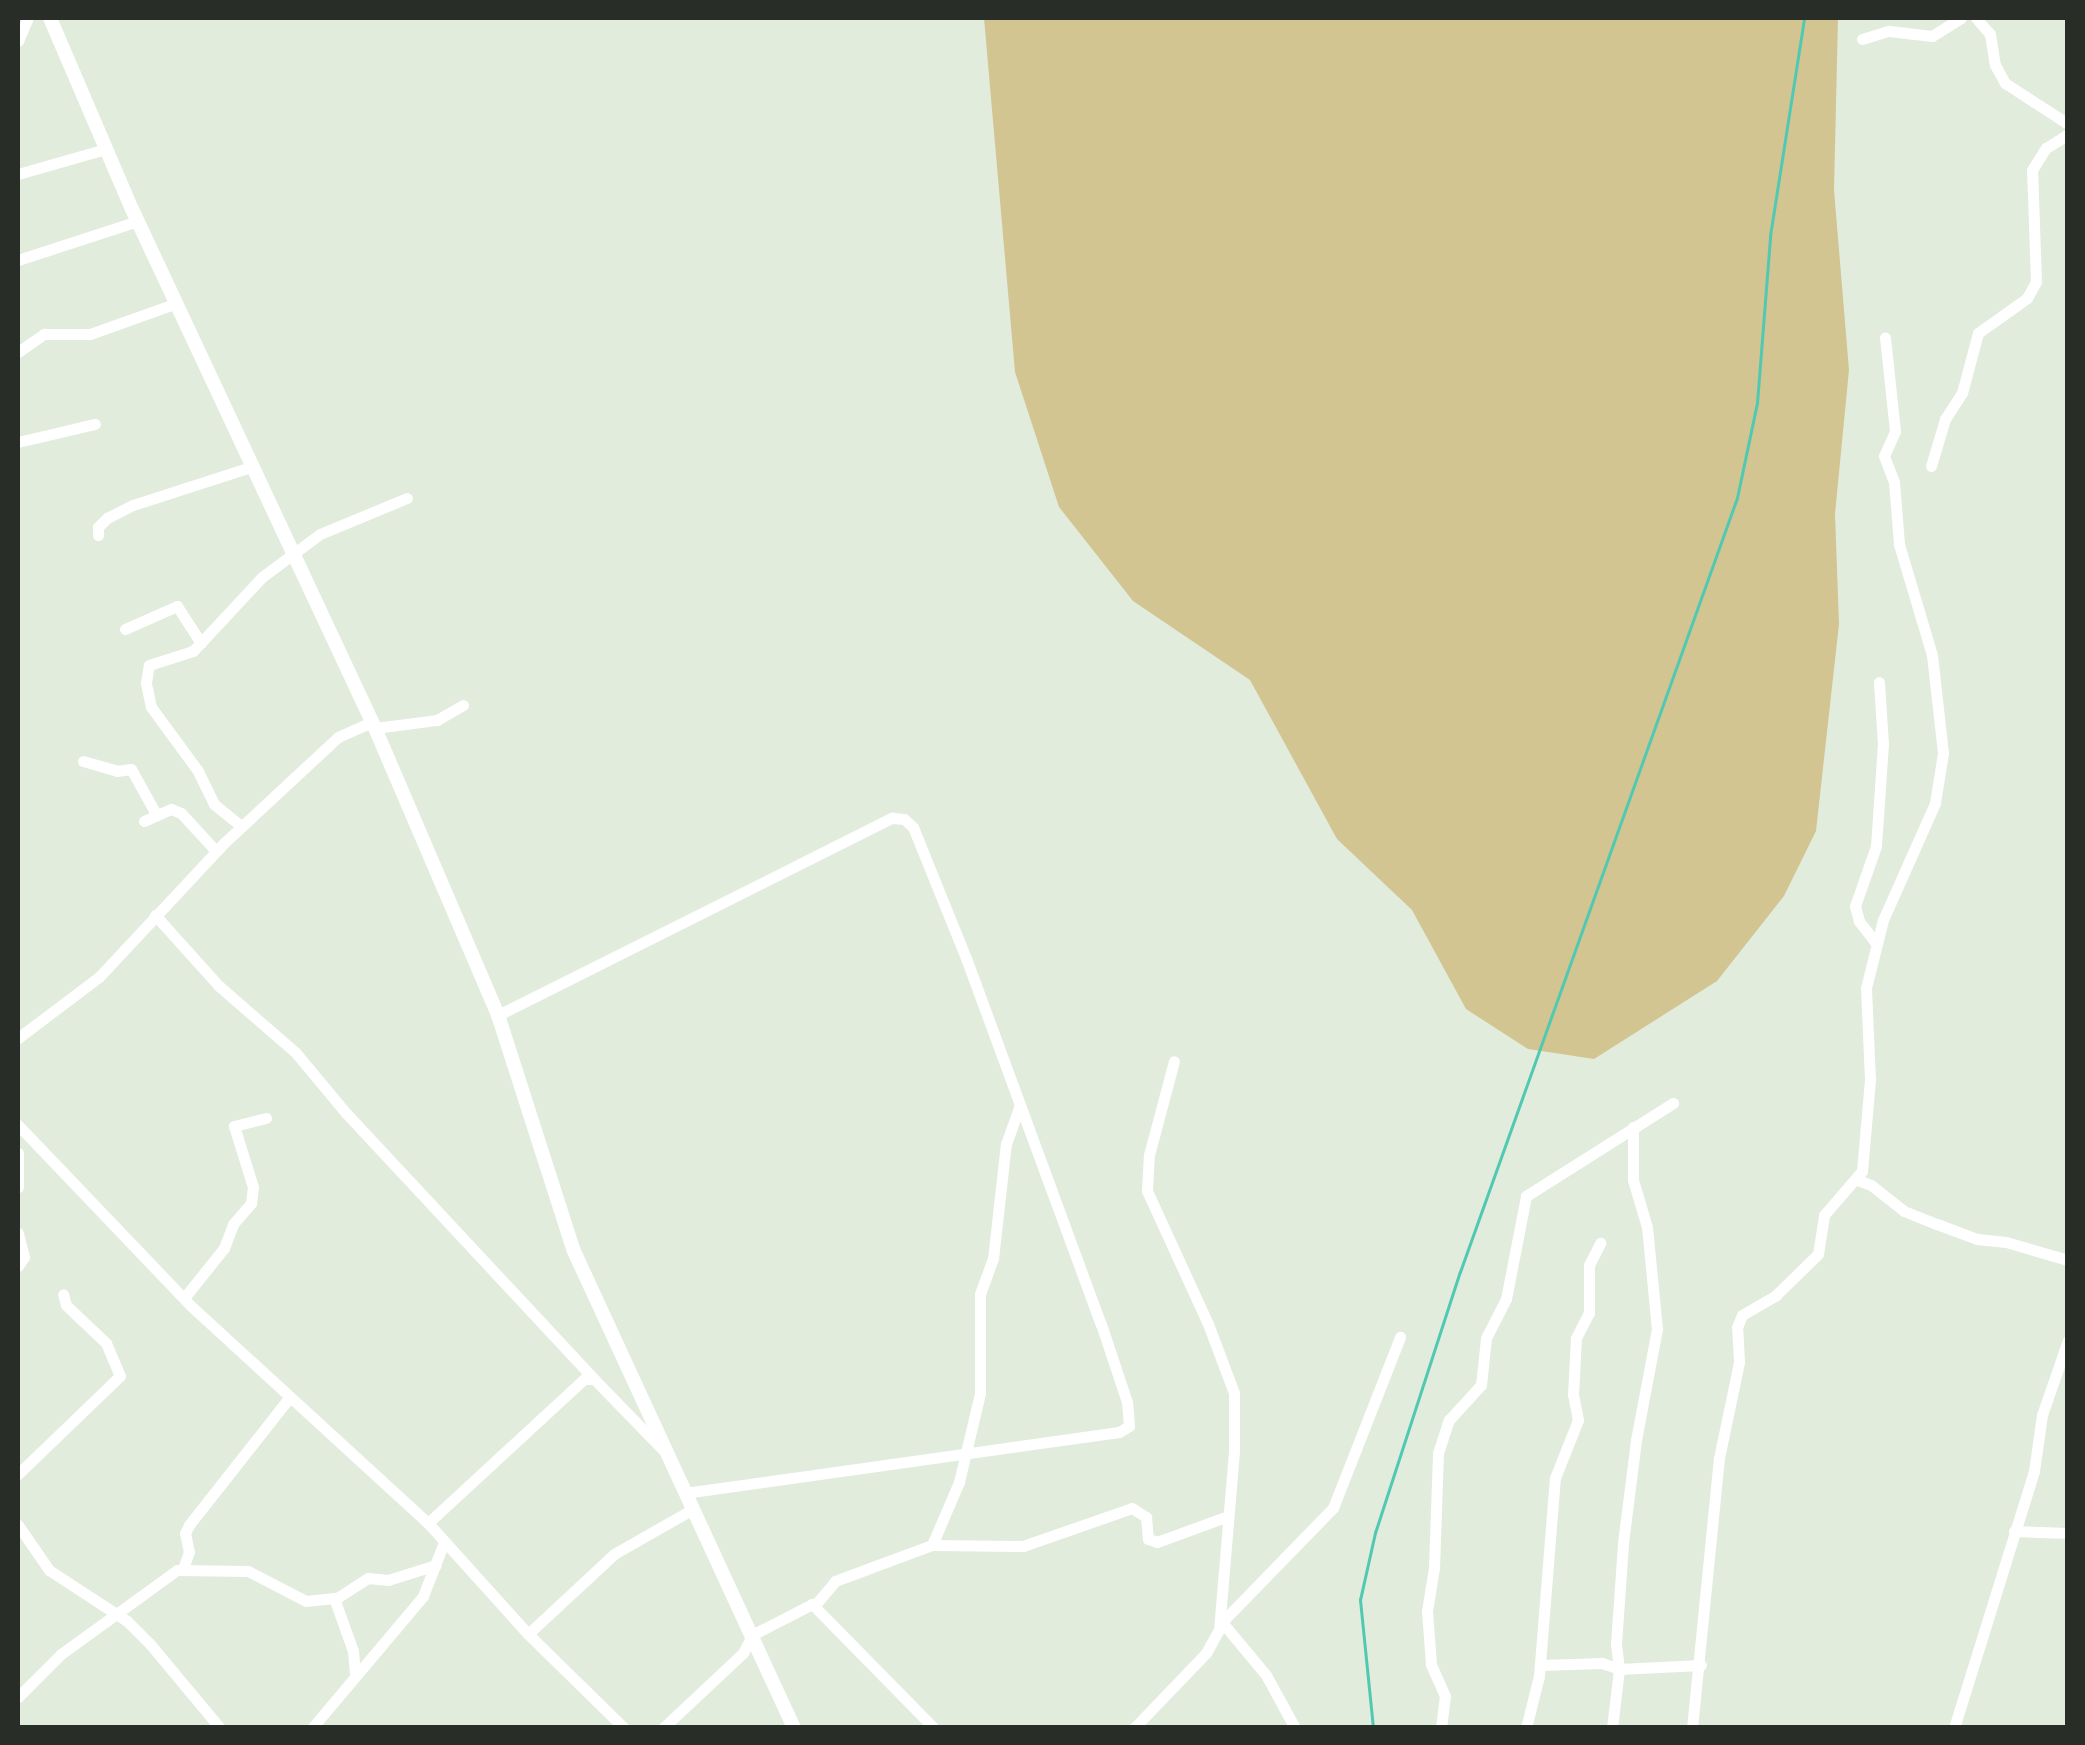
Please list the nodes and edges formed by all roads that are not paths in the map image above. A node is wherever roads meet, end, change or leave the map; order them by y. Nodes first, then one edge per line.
1 (28, 18) edge
2 (50, 18) edge
3 (1961, 18) edge
4 (1976, 18) edge
5 (1862, 39) dead end
6 (18, 41) edge
7 (2068, 124) edge
8 (2068, 134) edge
9 (106, 148) junction
10 (18, 174) edge
11 (138, 221) junction
12 (18, 260) edge
13 (177, 303) junction
14 (1886, 338) dead end
15 (18, 352) edge
16 (95, 424) dead end
17 (18, 442) edge
18 (254, 466) junction
19 (1930, 466) dead end
20 (407, 498) dead end
21 (98, 535) dead end
22 (294, 551) junction
23 (125, 629) dead end
24 (202, 643) junction
25 (1879, 682) dead end
26 (462, 705) dead end
27 (373, 725) junction
28 (83, 761) dead end
29 (156, 814) junction
30 (144, 821) dead end
31 (241, 826) junction
32 (216, 851) junction
33 (156, 915) junction
34 (1876, 943) junction
35 (498, 1016) junction
36 (18, 1038) edge
37 (1174, 1061) dead end
38 (1673, 1103) dead end
39 (1020, 1106) junction
40 (266, 1118) dead end
41 (18, 1126) edge
42 (1633, 1127) junction
43 (18, 1153) edge
44 (1858, 1180) junction
45 (18, 1187) edge
46 (18, 1233) edge
47 (1600, 1243) dead end
48 (2068, 1260) edge
49 (18, 1266) edge
50 (63, 1294) dead end
51 (184, 1298) junction
52 (1400, 1337) dead end
53 (2068, 1340) edge
54 (594, 1379) junction
55 (288, 1400) junction
56 (667, 1453) junction
57 (967, 1453) junction
58 (18, 1474) edge
59 (686, 1493) junction
60 (693, 1510) junction
61 (1228, 1516) junction
62 (428, 1524) junction
63 (18, 1525) edge
64 (2014, 1531) junction
65 (2068, 1533) edge
66 (444, 1542) junction
67 (932, 1545) junction
68 (436, 1566) junction
69 (183, 1569) junction
70 (334, 1598) junction
71 (816, 1604) junction
72 (114, 1615) junction
73 (1222, 1622) junction
74 (528, 1634) junction
75 (752, 1636) junction
76 (1541, 1665) junction
77 (1700, 1665) junction
78 (1619, 1668) junction
79 (355, 1676) junction
80 (18, 1697) edge
81 (220, 1728) edge
82 (312, 1728) edge
83 (624, 1728) edge
84 (663, 1728) edge
85 (794, 1728) edge
86 (934, 1728) edge
87 (1134, 1728) edge
88 (1295, 1728) edge
89 (1441, 1728) edge
90 (1526, 1728) edge
91 (1612, 1728) edge
92 (1692, 1728) edge
93 (1954, 1728) edge

1 - 6 street
2 - 9 street
3 - 5 street
4 - 7 street
8 - 19 street
9 - 10 street
9 - 11 street
11 - 12 street
11 - 13 street
13 - 15 street
13 - 18 street
14 - 34 street
16 - 17 street
18 - 21 street
18 - 22 street
20 - 22 street
22 - 24 street
22 - 27 street
23 - 24 street
24 - 31 street
25 - 34 street
26 - 27 street
27 - 31 street
27 - 35 street
28 - 29 street
29 - 30 street
29 - 32 street
31 - 32 street
32 - 33 street
33 - 36 street
33 - 54 street
34 - 44 street
35 - 39 street
35 - 56 street
37 - 61 street
38 - 42 street
39 - 57 street
39 - 57 street
40 - 51 street
41 - 51 street
42 - 78 street
42 - 89 street
43 - 45 street
44 - 48 street
44 - 77 street
46 - 49 street
47 - 76 street
50 - 58 street
51 - 55 street
52 - 73 street
53 - 64 street
54 - 56 street
54 - 62 street
55 - 62 street
55 - 69 street
56 - 59 street
57 - 59 street
57 - 67 street
59 - 60 street
60 - 74 street
60 - 75 street
61 - 67 street
61 - 73 street
62 - 66 street
63 - 72 street
64 - 65 street
64 - 93 street
66 - 68 street
66 - 74 street
67 - 71 street
68 - 70 street
68 - 79 street
69 - 70 street
69 - 72 street
70 - 79 street
71 - 75 street
71 - 86 street
72 - 80 street
72 - 81 street
73 - 87 street
73 - 88 street
74 - 83 street
75 - 84 street
75 - 85 street
76 - 78 street
76 - 90 street
77 - 78 street
77 - 92 street
78 - 91 street
79 - 82 street

